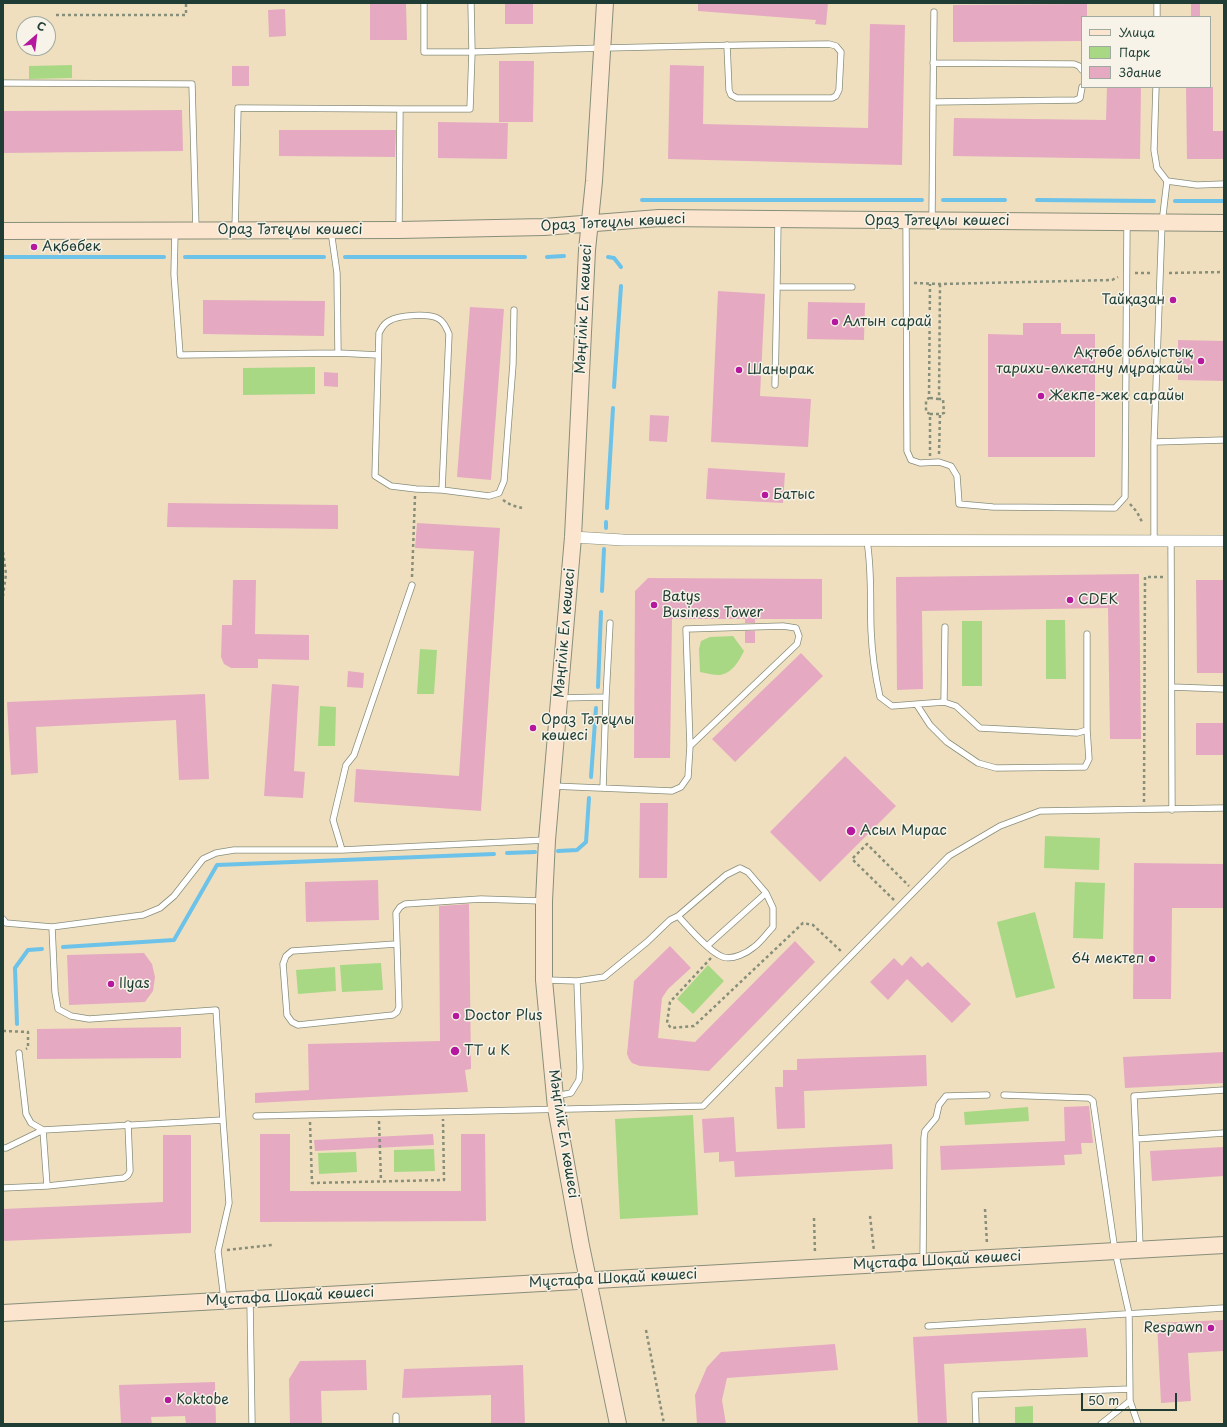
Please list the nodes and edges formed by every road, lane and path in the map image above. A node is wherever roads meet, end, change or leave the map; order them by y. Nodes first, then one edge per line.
1 (186, 3) edge
2 (424, 3) edge
3 (471, 3) edge
4 (605, 3) edge
5 (1157, 3) edge
6 (934, 12) dead end
7 (56, 15) dead end
8 (1157, 16) edge
9 (727, 45) junction
10 (602, 47) junction
11 (472, 52) junction
12 (933, 63) junction
13 (1081, 69) edge
14 (3, 83) edge
15 (1082, 88) edge
16 (1156, 88) edge
17 (933, 102) junction
18 (400, 109) junction
19 (1167, 181) junction
20 (1224, 184) edge
21 (778, 219) junction
22 (906, 220) junction
23 (932, 221) junction
24 (1126, 222) junction
25 (1162, 223) junction
26 (1224, 223) edge
27 (589, 224) junction
28 (175, 230) junction
29 (196, 230) junction
30 (235, 230) junction
31 (331, 230) junction
32 (399, 230) junction
33 (3, 231) edge
34 (1224, 272) edge
35 (1160, 273) junction
36 (1126, 274) junction
37 (906, 282) junction
38 (930, 284) junction
39 (940, 284) junction
40 (777, 287) junction
41 (852, 287) dead end
42 (514, 310) dead end
43 (338, 353) junction
44 (378, 355) junction
45 (775, 386) dead end
46 (929, 398) junction
47 (939, 399) junction
48 (930, 414) junction
49 (940, 414) junction
50 (1224, 440) edge
51 (1154, 442) junction
52 (939, 462) junction
53 (929, 463) junction
54 (416, 489) junction
55 (442, 490) junction
56 (499, 493) junction
57 (1125, 497) junction
58 (522, 508) dead end
59 (1142, 522) dead end
60 (573, 537) junction
61 (867, 541) junction
62 (1154, 541) junction
63 (1171, 541) junction
64 (1224, 541) edge
65 (3, 552) edge
66 (1171, 577) junction
67 (412, 585) joint
68 (3, 596) edge
69 (610, 623) dead end
70 (945, 627) dead end
71 (1087, 634) dead end
72 (1172, 687) junction
73 (1224, 689) edge
74 (606, 697) junction
75 (560, 698) junction
76 (944, 702) junction
77 (917, 705) junction
78 (1087, 730) junction
79 (690, 746) junction
80 (552, 786) junction
81 (603, 788) junction
82 (1224, 808) edge
83 (1144, 810) junction
84 (1172, 810) junction
85 (547, 840) junction
86 (342, 850) junction
87 (915, 892) junction
88 (766, 893) junction
89 (544, 901) junction
90 (900, 907) junction
91 (678, 916) junction
92 (4, 922) edge
93 (52, 927) junction
94 (396, 944) junction
95 (707, 946) junction
96 (715, 954) junction
97 (848, 959) junction
98 (544, 980) junction
99 (577, 981) junction
100 (3, 1031) edge
101 (19, 1053) joint
102 (1224, 1090) edge
103 (986, 1095) dead end
104 (1004, 1095) dead end
105 (555, 1102) junction
106 (442, 1111) junction
107 (378, 1113) junction
108 (310, 1114) junction
109 (256, 1116) dead end
110 (223, 1120) junction
111 (128, 1124) junction
112 (43, 1130) junction
113 (1224, 1133) edge
114 (1136, 1139) junction
115 (3, 1148) edge
116 (381, 1181) junction
117 (47, 1186) junction
118 (3, 1188) edge
119 (985, 1209) dead end
120 (870, 1216) dead end
121 (814, 1218) dead end
122 (272, 1245) dead end
123 (1224, 1245) edge
124 (1141, 1250) junction
125 (218, 1251) junction
126 (1115, 1252) junction
127 (988, 1258) junction
128 (923, 1262) junction
129 (875, 1265) junction
130 (816, 1268) junction
131 (589, 1280) junction
132 (250, 1299) junction
133 (225, 1301) junction
134 (1224, 1308) edge
135 (3, 1313) edge
136 (1129, 1313) junction
137 (928, 1326) dead end
138 (646, 1330) dead end
139 (1130, 1389) junction
140 (1130, 1401) junction
141 (396, 1416) dead end
142 (252, 1424) edge
143 (396, 1424) edge
144 (618, 1424) edge
145 (664, 1424) edge
146 (976, 1424) edge
147 (1101, 1424) edge
148 (1138, 1424) edge

1 - 7 path
2 - 11 lane
3 - 11 lane
4 - 10 street, Мәңгілік Ел көшесі
5 - 8 lane
6 - 12 lane
9 - 9 lane
9 - 10 lane
10 - 11 lane
10 - 27 street, Мәңгілік Ел көшесі
11 - 18 lane
12 - 13 lane
12 - 17 lane
14 - 29 lane
15 - 17 lane
16 - 19 lane
17 - 23 lane
18 - 30 lane
18 - 32 lane
19 - 20 lane
19 - 25 lane
21 - 22 street, Ораз Тәтеұлы көшесі
21 - 27 street, Ораз Тәтеұлы көшесі
21 - 40 lane
22 - 23 street, Ораз Тәтеұлы көшесі
22 - 37 lane
23 - 24 street, Ораз Тәтеұлы көшесі
24 - 25 street, Ораз Тәтеұлы көшесі
24 - 36 lane
25 - 26 street, Ораз Тәтеұлы көшесі
25 - 35 lane
27 - 32 street, Ораз Тәтеұлы көшесі
27 - 60 street, Мәңгілік Ел көшесі
28 - 29 street, Ораз Тәтеұлы көшесі
28 - 33 street, Ораз Тәтеұлы көшесі
28 - 43 lane
29 - 30 street, Ораз Тәтеұлы көшесі
30 - 31 street, Ораз Тәтеұлы көшесі
31 - 32 street, Ораз Тәтеұлы көшесі
31 - 43 lane
34 - 35 path
35 - 36 path
35 - 51 lane
36 - 39 path
36 - 57 lane
37 - 38 path
37 - 53 lane
38 - 39 path
38 - 46 path
39 - 47 path
40 - 41 lane
40 - 45 lane
42 - 56 lane
43 - 44 lane
44 - 54 lane
44 - 55 lane
46 - 47 path
46 - 48 path
47 - 49 path
48 - 49 path
48 - 53 path
49 - 52 path
50 - 51 lane
51 - 62 lane
52 - 53 lane
52 - 57 lane
54 - 55 lane
54 - 67 path
55 - 56 lane
56 - 58 path
57 - 59 path
60 - 61 street
60 - 75 street, Мәңгілік Ел көшесі
61 - 62 street
61 - 77 lane
62 - 63 street
63 - 64 street
63 - 66 lane
65 - 68 path
66 - 72 lane
66 - 83 path
67 - 86 lane
69 - 74 lane
70 - 76 lane
71 - 78 lane
72 - 73 lane
72 - 84 lane
74 - 75 lane
74 - 81 lane
75 - 80 street, Мәңгілік Ел көшесі
76 - 77 lane
76 - 78 lane
77 - 78 lane
79 - 79 lane
79 - 81 lane
80 - 81 lane
80 - 85 street, Мәңгілік Ел көшесі
82 - 84 lane
83 - 84 lane
83 - 87 lane
85 - 86 lane
85 - 89 street, Мәңгілік Ел көшесі
86 - 93 lane
87 - 90 lane
87 - 90 path
88 - 91 lane
88 - 95 lane
88 - 96 lane
89 - 94 lane
89 - 98 street, Мәңгілік Ел көшесі
90 - 97 lane
91 - 95 lane
91 - 99 lane
92 - 93 lane
93 - 110 lane
94 - 94 lane
95 - 96 lane
96 - 97 path
97 - 105 lane
98 - 99 lane
98 - 105 street, Мәңгілік Ел көшесі
99 - 105 lane
100 - 101 path
101 - 112 lane
102 - 114 lane
103 - 128 lane
104 - 126 lane
105 - 106 lane
105 - 131 street, Мәңгілік Ел көшесі
106 - 107 lane
106 - 116 path
107 - 108 lane
107 - 116 path
108 - 109 lane
108 - 116 path
110 - 111 lane
110 - 125 lane
111 - 112 lane
111 - 117 lane
112 - 115 lane
112 - 117 lane
113 - 114 lane
114 - 124 lane
117 - 118 lane
119 - 127 path
120 - 129 path
121 - 130 path
122 - 125 path
123 - 124 street, Мұстафа Шоқай көшесі
124 - 126 street, Мұстафа Шоқай көшесі
125 - 133 lane
126 - 127 street, Мұстафа Шоқай көшесі
126 - 136 lane
127 - 128 street, Мұстафа Шоқай көшесі
128 - 129 street, Мұстафа Шоқай көшесі
129 - 130 street, Мұстафа Шоқай көшесі
130 - 131 street, Мұстафа Шоқай көшесі
131 - 132 street, Мұстафа Шоқай көшесі
131 - 144 street, Мәңгілік Ел көшесі
132 - 133 street, Мұстафа Шоқай көшесі
132 - 142 lane
133 - 135 street, Мұстафа Шоқай көшесі
134 - 136 lane
136 - 137 lane
136 - 139 lane
138 - 145 path
139 - 140 lane
139 - 146 lane
140 - 147 lane
140 - 148 lane
141 - 143 lane

